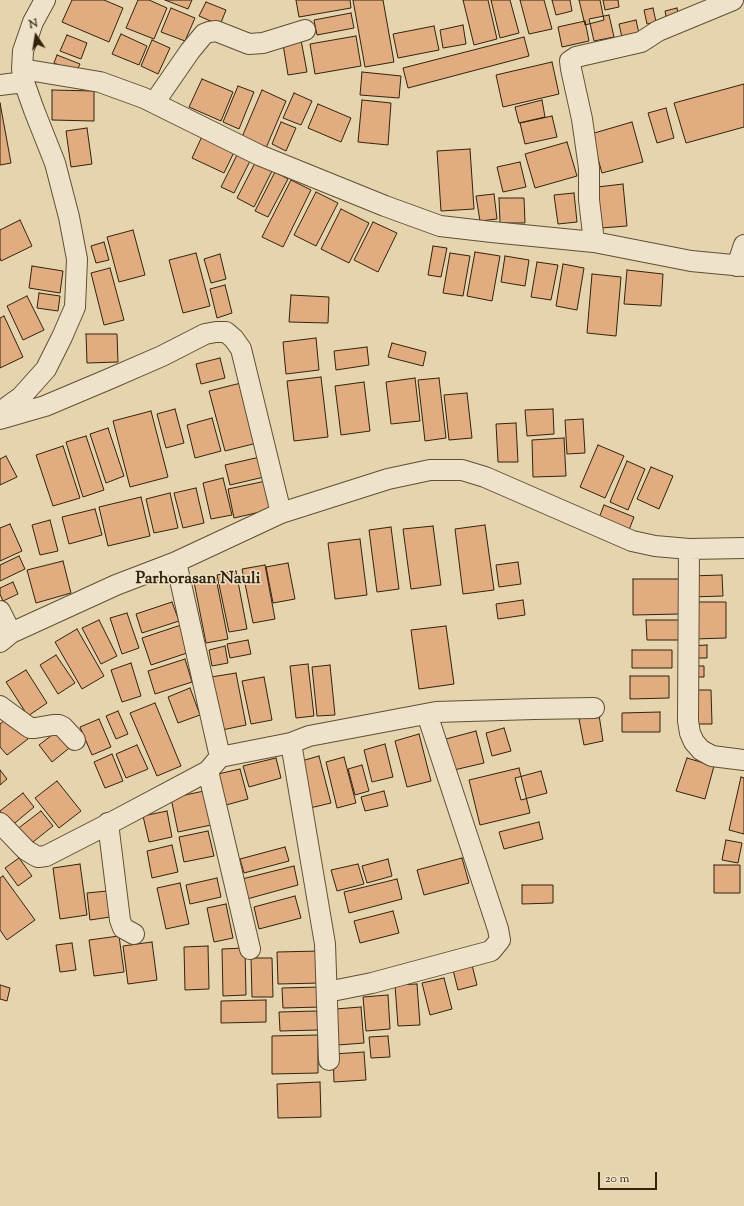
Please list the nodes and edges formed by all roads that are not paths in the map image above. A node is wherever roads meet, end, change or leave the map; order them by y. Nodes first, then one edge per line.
1 (45, 0) edge
2 (733, 0) edge
3 (305, 30) dead end
4 (23, 75) junction
5 (0, 85) edge
6 (154, 103) junction
7 (594, 242) junction
8 (744, 245) edge
9 (740, 266) edge
10 (0, 412) edge
11 (0, 419) edge
12 (282, 513) junction
13 (744, 548) edge
14 (689, 549) junction
15 (176, 562) junction
16 (0, 611) edge
17 (6, 638) edge
18 (0, 706) edge
19 (594, 708) dead end
20 (427, 714) junction
21 (75, 740) dead end
22 (291, 743) junction
23 (744, 760) edge
24 (214, 764) junction
25 (0, 823) edge
26 (108, 823) junction
27 (134, 934) dead end
28 (250, 949) dead end
29 (328, 992) junction
30 (329, 1060) dead end

1 - 4 street
2 - 7 street
3 - 6 street
4 - 5 street
4 - 6 street
4 - 10 street
6 - 7 street
7 - 9 street
8 - 9 street
11 - 12 street
12 - 14 street
12 - 15 street
13 - 14 street
14 - 23 street
15 - 17 street
15 - 24 street
16 - 17 street
18 - 21 street
19 - 20 street
20 - 22 street
20 - 29 street
22 - 24 street
22 - 29 street
24 - 26 street
24 - 28 street
25 - 26 street
26 - 27 street
29 - 30 street

